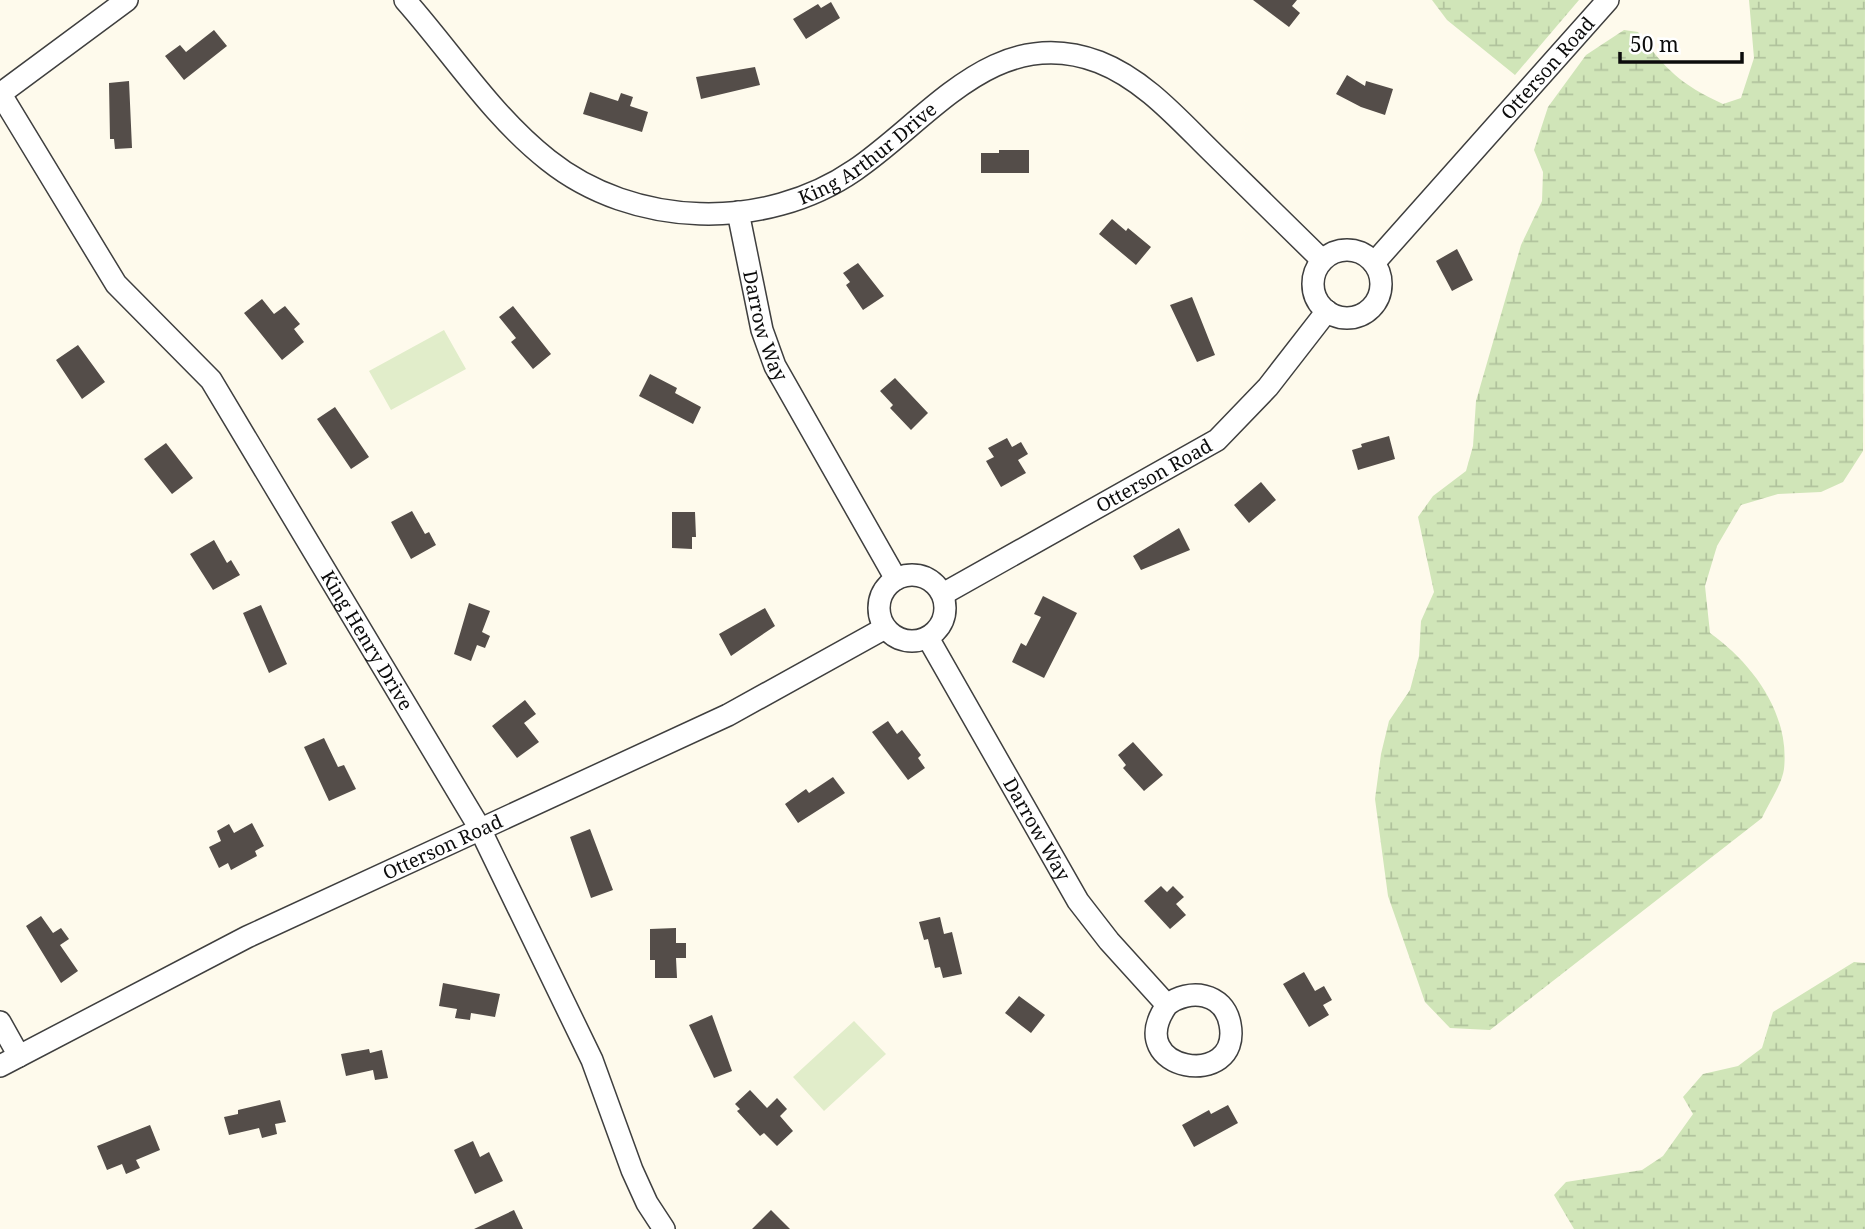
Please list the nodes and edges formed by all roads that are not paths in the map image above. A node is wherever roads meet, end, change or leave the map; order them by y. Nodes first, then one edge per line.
1 (127, 0) edge
2 (405, 0) edge
3 (1608, 0) edge
4 (0, 94) edge
5 (738, 212) junction
6 (1322, 260) junction
7 (1374, 263) junction
8 (1327, 311) junction
9 (896, 579) junction
10 (943, 594) junction
11 (886, 628) junction
12 (928, 638) junction
13 (480, 827) junction
14 (1167, 1005) dead end
15 (0, 1022) edge
16 (19, 1056) junction
17 (0, 1066) edge
18 (664, 1229) edge

1 - 4 street
2 - 5 street, King Arthur Drive
3 - 7 street, Otterson Road
4 - 13 street, King Henry Drive
5 - 6 street, King Arthur Drive
5 - 9 street, Darrow Way
6 - 7 street
6 - 8 street
7 - 8 street
8 - 10 street, Otterson Road
9 - 10 street
9 - 11 street
10 - 12 street
11 - 12 street
11 - 13 street, Otterson Road
12 - 14 street, Darrow Way
13 - 16 street, Otterson Road
13 - 18 street, King Henry Drive
15 - 16 street
16 - 17 street, Otterson Road

